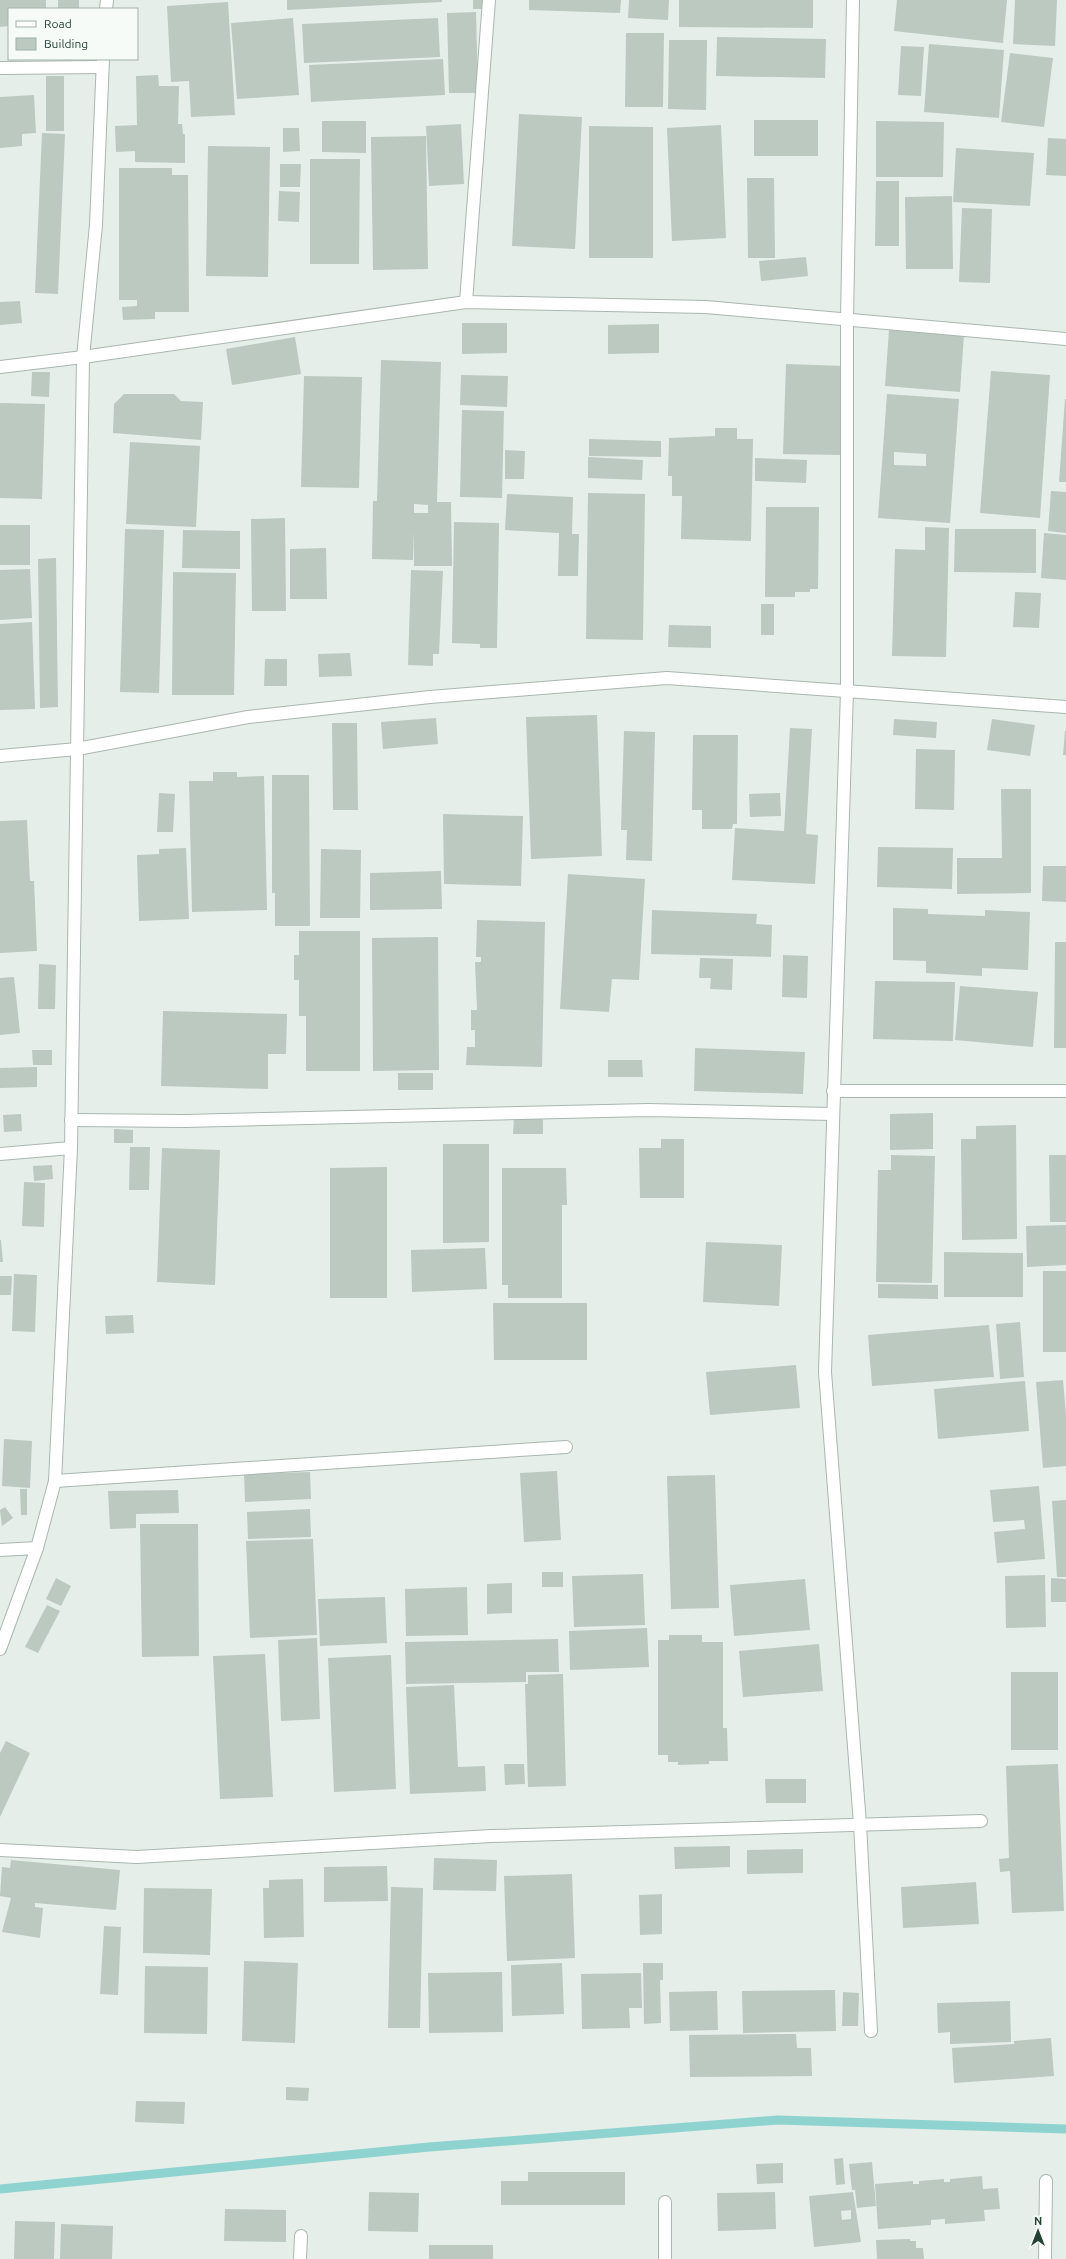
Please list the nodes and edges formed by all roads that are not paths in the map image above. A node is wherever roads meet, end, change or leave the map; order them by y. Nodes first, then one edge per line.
1 (489, 0) edge
2 (853, 0) edge
3 (102, 63) edge
4 (0, 68) edge
5 (466, 302) junction
6 (847, 319) junction
7 (1066, 339) edge
8 (83, 357) junction
9 (0, 367) edge
10 (846, 691) junction
11 (1066, 707) edge
12 (77, 749) junction
13 (0, 756) edge
14 (833, 1091) junction
15 (1066, 1091) edge
16 (832, 1114) junction
17 (71, 1120) junction
18 (71, 1148) junction
19 (0, 1154) edge
20 (566, 1447) dead end
21 (55, 1481) junction
22 (37, 1548) junction
23 (0, 1550) edge
24 (0, 1649) edge
25 (981, 1821) dead end
26 (860, 1824) junction
27 (0, 1850) edge
28 (871, 2031) dead end
29 (1046, 2181) dead end
30 (665, 2202) dead end
31 (301, 2236) dead end
32 (300, 2259) edge
33 (665, 2259) edge
34 (1046, 2259) edge

1 - 5 street
2 - 6 street
3 - 4 street
3 - 8 street
5 - 6 street
5 - 8 street
6 - 7 street
6 - 10 street
8 - 9 street
8 - 12 street
10 - 11 street
10 - 12 street
10 - 14 street
12 - 13 street
12 - 17 street
14 - 15 street
14 - 16 street
16 - 17 street
16 - 26 street
17 - 18 street
18 - 19 street
18 - 21 street
20 - 21 street
21 - 22 street
22 - 23 street
22 - 24 street
25 - 26 street
26 - 27 street
26 - 28 street
29 - 34 street
30 - 33 street
31 - 32 street

